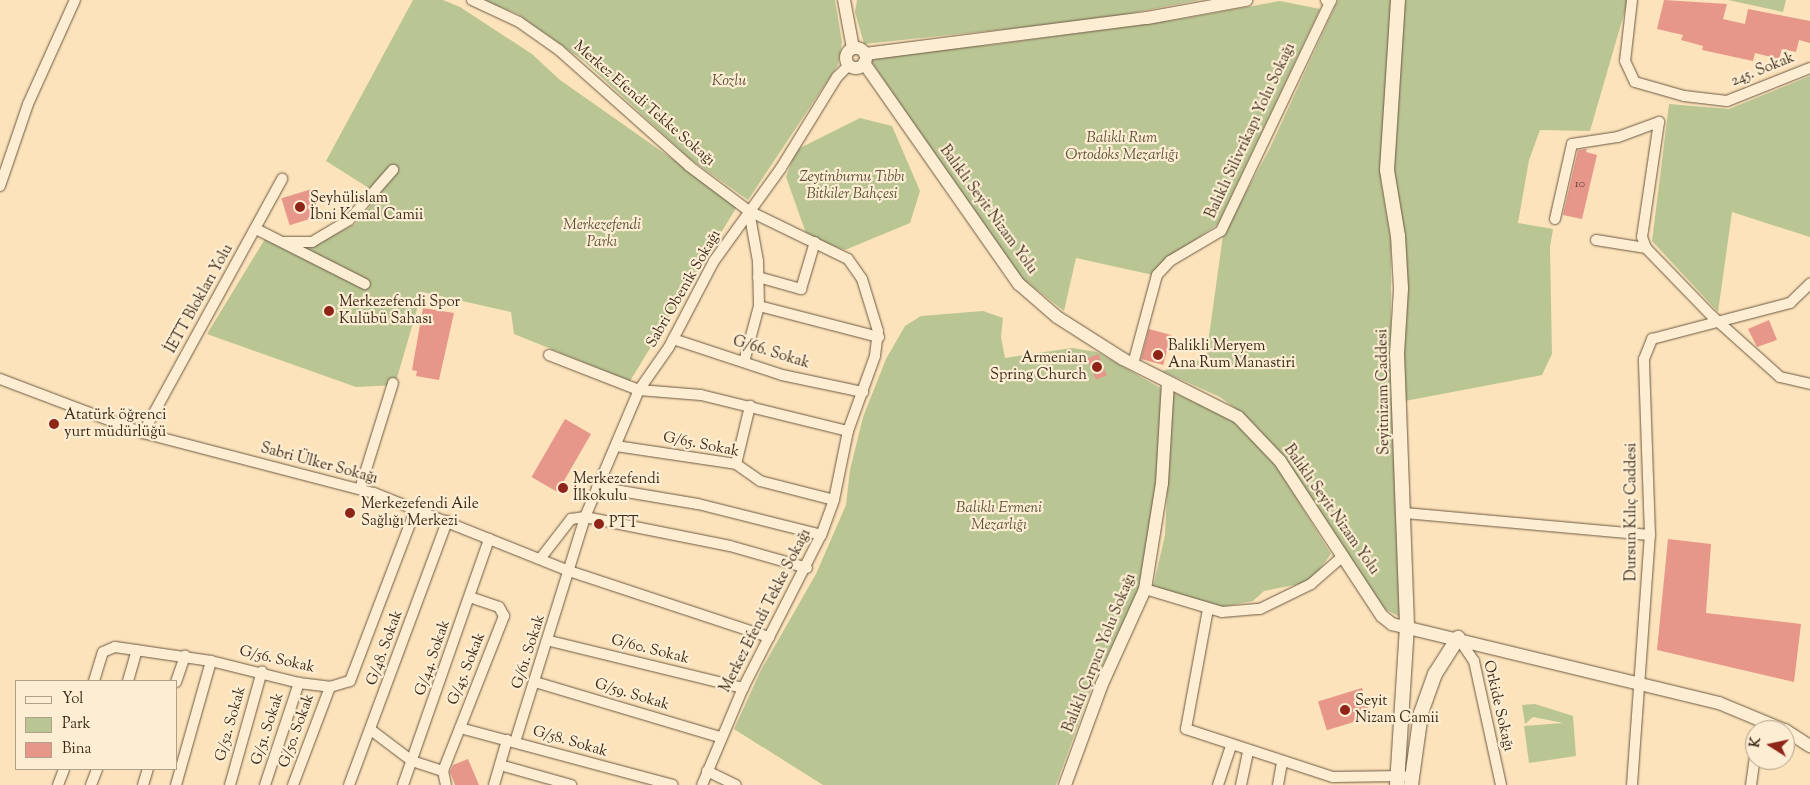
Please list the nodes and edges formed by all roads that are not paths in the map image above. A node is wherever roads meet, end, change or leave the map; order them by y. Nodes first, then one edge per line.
1 (75, 0) edge
2 (472, 0) edge
3 (844, 0) edge
4 (1246, 0) edge
5 (1329, 0) edge
6 (1398, 0) edge
7 (1632, 0) edge
8 (861, 55) junction
9 (849, 64) joint
10 (1810, 68) edge
11 (393, 170) dead end
12 (282, 178) dead end
13 (0, 186) edge
14 (749, 211) junction
15 (1554, 219) dead end
16 (256, 229) junction
17 (1596, 240) dead end
18 (283, 242) junction
19 (815, 242) junction
20 (1646, 248) junction
21 (758, 277) junction
22 (365, 284) dead end
23 (1810, 284) edge
24 (759, 306) junction
25 (1718, 321) junction
26 (878, 337) junction
27 (673, 339) junction
28 (548, 355) dead end
29 (744, 362) junction
30 (1133, 364) junction
31 (0, 379) edge
32 (393, 382) dead end
33 (1168, 382) junction
34 (1810, 384) edge
35 (639, 390) junction
36 (863, 392) junction
37 (750, 406) junction
38 (848, 431) junction
39 (143, 433) junction
40 (616, 446) junction
41 (736, 464) junction
42 (597, 487) junction
43 (360, 490) junction
44 (834, 500) junction
45 (416, 508) junction
46 (1404, 513) junction
47 (585, 517) junction
48 (448, 521) junction
49 (821, 535) junction
50 (1650, 535) junction
51 (489, 539) junction
52 (1343, 556) junction
53 (540, 559) junction
54 (808, 568) junction
55 (569, 571) junction
56 (1145, 589) junction
57 (470, 597) junction
58 (1208, 609) junction
59 (1407, 625) junction
60 (769, 637) junction
61 (1458, 638) junction
62 (550, 641) junction
63 (137, 650) junction
64 (185, 656) junction
65 (211, 661) junction
66 (262, 671) junction
67 (94, 680) edge
68 (128, 680) edge
69 (177, 680) edge
70 (535, 682) junction
71 (299, 683) junction
72 (1642, 684) junction
73 (330, 686) junction
74 (743, 688) junction
75 (1752, 720) edge
76 (460, 728) junction
77 (371, 730) junction
78 (1795, 736) edge
79 (720, 737) junction
80 (511, 741) junction
81 (1231, 746) junction
82 (1810, 746) edge
83 (1248, 751) junction
84 (412, 760) junction
85 (1282, 762) junction
86 (500, 766) junction
87 (64, 770) edge
88 (97, 770) edge
89 (148, 770) edge
90 (1753, 770) edge
91 (443, 771) junction
92 (707, 771) junction
93 (1412, 780) edge
94 (1397, 781) edge
95 (58, 785) edge
96 (91, 785) edge
97 (143, 785) edge
98 (176, 785) edge
99 (230, 785) edge
100 (265, 785) edge
101 (293, 785) edge
102 (349, 785) edge
103 (403, 785) edge
104 (446, 785) edge
105 (494, 785) edge
106 (571, 785) edge
107 (673, 785) edge
108 (702, 785) edge
109 (736, 785) edge
110 (1066, 785) edge
111 (1218, 785) edge
112 (1241, 785) edge
113 (1278, 785) edge
114 (1500, 785) edge
115 (1632, 785) edge
116 (1751, 785) edge

1 - 13 street
2 - 14 street, Merkez Efendi Tekke Sokağı
3 - 8 street
4 - 8 street
5 - 30 street, Balıklı Silivrikapı Yolu Sokağı
6 - 46 main road, Seyitnizam Caddesi
7 - 10 street, 245. Sokak
8 - 9 street
8 - 30 street, Balıklı Seyit Nizam Yolu
9 - 14 street, Sabri Obenik Sokağı
11 - 18 street
12 - 16 street, İETT Blokları Yolu
14 - 19 street, Merkez Efendi Tekke Sokağı
14 - 21 street
14 - 27 street, Sabri Obenik Sokağı
15 - 20 street
16 - 18 street
16 - 39 street, İETT Blokları Yolu
17 - 20 street
18 - 22 street
19 - 21 street
19 - 26 street, Merkez Efendi Tekke Sokağı
20 - 25 street
21 - 24 street
23 - 25 street
24 - 26 street
24 - 29 street
25 - 34 street
25 - 50 street, Dursun Kılıç Caddesi
26 - 36 street, Merkez Efendi Tekke Sokağı
27 - 29 street, G/66. Sokak
27 - 35 street, Sabri Obenik Sokağı
28 - 35 street
29 - 36 street, G/66. Sokak
30 - 33 street, Balıklı Seyit Nizam Yolu
31 - 39 street, Sabri Ülker Sokağı
32 - 43 street
33 - 52 street, Balıklı Seyit Nizam Yolu
33 - 56 street, Balıklı Çırpıcı Yolu Sokağı
35 - 37 street
35 - 40 street, Sabri Obenik Sokağı
36 - 38 street, Merkez Efendi Tekke Sokağı
37 - 38 street
37 - 41 street
38 - 44 street, Merkez Efendi Tekke Sokağı
39 - 43 street, Sabri Ülker Sokağı
40 - 41 street, G/65. Sokak
40 - 42 street, Sabri Obenik Sokağı
41 - 44 street, G/65. Sokak
42 - 47 street, Sabri Obenik Sokağı
42 - 49 street
43 - 45 street, Sabri Ülker Sokağı
44 - 49 street, Merkez Efendi Tekke Sokağı
45 - 48 street, Sabri Ülker Sokağı
45 - 73 street, G/56. Sokak
46 - 50 street
46 - 59 main road, Seyitnizam Caddesi
47 - 53 street
47 - 54 street
47 - 55 street, G/61. Sokak
48 - 51 street, Sabri Ülker Sokağı
48 - 77 street, G/48. Sokak
49 - 54 street, Merkez Efendi Tekke Sokağı
50 - 72 street, Dursun Kılıç Caddesi
51 - 53 street, Sabri Ülker Sokağı
51 - 57 street, G/44. Sokak
52 - 58 street
52 - 59 street, Balıklı Seyit Nizam Yolu
53 - 55 street, Sabri Ülker Sokağı
54 - 60 street, Merkez Efendi Tekke Sokağı
55 - 60 street, Sabri Ülker Sokağı
55 - 62 street, G/61. Sokak
56 - 58 street
56 - 110 street, Balıklı Çırpıcı Yolu Sokağı
57 - 76 street, G/45. Sokak
57 - 84 street, G/44. Sokak
58 - 81 street
59 - 61 street, Balıklı Seyit Nizam Yolu
59 - 94 main road, Seyitnizam Caddesi
60 - 74 street, Merkez Efendi Tekke Sokağı
61 - 72 street, Balıklı Seyit Nizam Yolu
61 - 93 main road
61 - 114 street, Orkide Sokağı
62 - 70 street, G/61. Sokak
62 - 74 street, G/60. Sokak
63 - 64 street, G/56. Sokak
63 - 67 street, G/56. Sokak
63 - 68 street
64 - 65 street, G/56. Sokak
64 - 69 street
65 - 66 street, G/56. Sokak
65 - 98 street
66 - 71 street, G/56. Sokak
66 - 99 street, G/52. Sokak
70 - 79 street, G/59. Sokak
70 - 80 street, G/61. Sokak
71 - 73 street, G/56. Sokak
71 - 100 street, G/51. Sokak
72 - 75 street, Balıklı Seyit Nizam Yolu
72 - 115 street, Dursun Kılıç Caddesi
73 - 101 street, G/50. Sokak
74 - 79 street, Merkez Efendi Tekke Sokağı
76 - 80 street, G/58. Sokak
76 - 91 street, G/45. Sokak
77 - 84 street
77 - 102 street, G/48. Sokak
78 - 82 street, Balıklı Seyit Nizam Yolu
79 - 92 street, Merkez Efendi Tekke Sokağı
80 - 86 street, G/61. Sokak
80 - 107 street, G/58. Sokak
81 - 83 street
81 - 111 street
83 - 85 street
83 - 112 street
84 - 91 street
84 - 103 street, G/44. Sokak
85 - 94 street
85 - 113 street
86 - 105 street, G/61. Sokak
86 - 106 street
87 - 95 street
88 - 96 street
89 - 97 street
90 - 116 street
91 - 104 street
92 - 108 street, Merkez Efendi Tekke Sokağı
92 - 109 street
93 - 94 street

